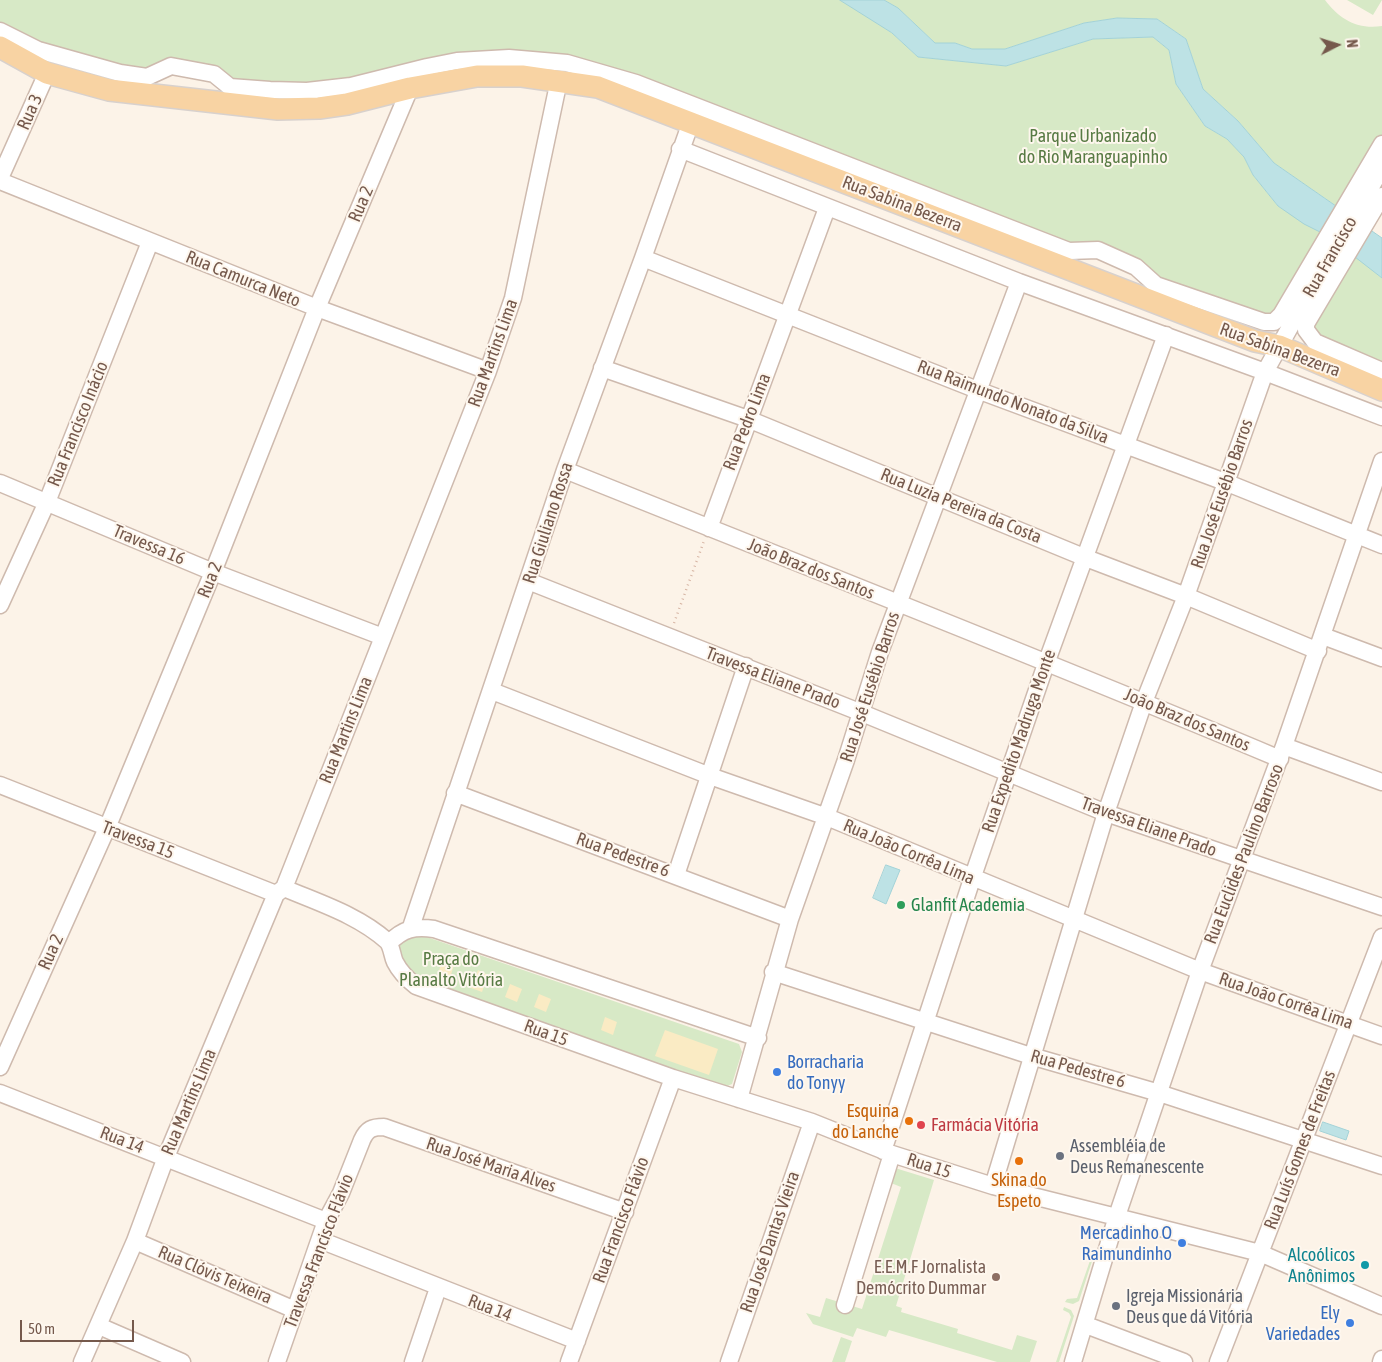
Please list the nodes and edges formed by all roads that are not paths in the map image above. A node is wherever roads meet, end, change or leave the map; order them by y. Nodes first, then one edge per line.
1 (0, 30) edge
2 (0, 47) edge
3 (47, 73) junction
4 (559, 80) junction
5 (410, 88) junction
6 (691, 122) junction
7 (1382, 144) edge
8 (680, 149) junction
9 (1382, 168) edge
10 (0, 180) edge
11 (1382, 196) edge
12 (827, 208) junction
13 (150, 242) junction
14 (644, 258) junction
15 (1019, 282) junction
16 (1309, 293) junction
17 (317, 308) junction
18 (788, 315) junction
19 (1166, 335) junction
20 (1280, 346) junction
21 (602, 368) junction
22 (488, 371) junction
23 (1382, 371) edge
24 (1266, 372) junction
25 (1382, 390) edge
26 (980, 391) junction
27 (1382, 418) edge
28 (748, 419) junction
29 (1128, 445) junction
30 (1382, 461) edge
31 (565, 470) junction
32 (1225, 482) junction
33 (0, 483) edge
34 (937, 496) junction
35 (47, 502) junction
36 (709, 528) junction
37 (1357, 535) junction
38 (1382, 545) edge
39 (1086, 558) junction
40 (213, 572) junction
41 (528, 581) junction
42 (1186, 596) junction
43 (897, 604) junction
44 (0, 605) edge
45 (383, 637) junction
46 (1320, 644) junction
47 (1382, 658) edge
48 (1047, 661) junction
49 (746, 666) junction
50 (492, 691) junction
51 (1144, 702) junction
52 (862, 713) junction
53 (1282, 752) junction
54 (1009, 774) junction
55 (710, 776) junction
56 (1382, 782) edge
57 (0, 785) edge
58 (455, 794) junction
59 (1106, 813) junction
60 (827, 817) junction
61 (107, 828) junction
62 (1241, 860) junction
63 (676, 875) junction
64 (972, 878) junction
65 (280, 891) junction
66 (1382, 907) edge
67 (790, 919) junction
68 (1073, 920) junction
69 (411, 927) junction
70 (1382, 937) edge
71 (389, 943) junction
72 (773, 972) junction
73 (1200, 972) junction
74 (925, 1023) junction
75 (1349, 1023) junction
76 (1382, 1036) edge
77 (758, 1038) junction
78 (1031, 1056) junction
79 (0, 1067) edge
80 (673, 1078) junction
81 (0, 1093) edge
82 (1159, 1093) junction
83 (739, 1099) junction
84 (812, 1122) junction
85 (1304, 1139) junction
86 (362, 1140) joint
87 (888, 1153) junction
88 (166, 1157) junction
89 (1382, 1166) edge
90 (993, 1186) junction
91 (625, 1212) junction
92 (1117, 1216) junction
93 (326, 1222) junction
94 (135, 1240) junction
95 (320, 1240) junction
96 (1260, 1253) junction
97 (438, 1288) junction
98 (845, 1305) dead end
99 (1382, 1306) edge
100 (295, 1310) junction
101 (1086, 1325) junction
102 (99, 1326) junction
103 (577, 1341) junction
104 (82, 1362) edge
105 (182, 1362) edge
106 (277, 1362) edge
107 (413, 1362) edge
108 (569, 1362) edge
109 (729, 1362) edge
110 (1073, 1362) edge
111 (1184, 1362) edge
112 (1218, 1362) edge

1 - 16 street
2 - 3 main road, Rua Sabina Bezerra
3 - 5 main road, Rua Sabina Bezerra
3 - 10 street, Rua 3
4 - 5 main road, Rua Sabina Bezerra
4 - 6 main road, Rua Sabina Bezerra
4 - 22 street, Rua Martins Lima
5 - 17 street, Rua 2
6 - 8 street, Rua Giuliano Rossa
6 - 20 main road, Rua Sabina Bezerra
7 - 16 street
8 - 12 street
8 - 14 street, Rua Giuliano Rossa
9 - 16 street, Rua Francisco
10 - 13 street, Rua Camurca Neto
11 - 16 street
12 - 15 street
12 - 18 street, Rua Pedro Lima
13 - 17 street, Rua Camurca Neto
13 - 35 street, Rua Francisco Inácio
14 - 18 street, Rua Raimundo Nonato da Silva
14 - 21 street, Rua Giuliano Rossa
15 - 19 street
15 - 26 street, Rua José Eusébio Barros
16 - 20 street, Rua Francisco
16 - 23 street
17 - 22 street, Rua Camurca Neto
17 - 40 street, Rua 2
18 - 26 street, Rua Raimundo Nonato da Silva
18 - 28 street, Rua Pedro Lima
19 - 24 street
19 - 29 street, Rua Expedito Madruga Monte
20 - 24 street, Rua Francisco
20 - 25 main road, Rua Sabina Bezerra
21 - 28 street, Rua Luzia Pereira da Costa
21 - 31 street, Rua Giuliano Rossa
22 - 45 street, Rua Martins Lima
24 - 27 street
24 - 32 street, Rua José Eusébio Barros
26 - 29 street, Rua Raimundo Nonato da Silva
26 - 34 street, Rua José Eusébio Barros
28 - 34 street, Rua Luzia Pereira da Costa
28 - 36 street, Rua Pedro Lima
29 - 32 street, Rua Raimundo Nonato da Silva
29 - 39 street, Rua Expedito Madruga Monte
30 - 37 street, Rua Euclides Paulino Barroso
31 - 36 street, João Braz dos Santos
31 - 41 street, Rua Giuliano Rossa
32 - 37 street, Rua Raimundo Nonato da Silva
32 - 42 street, Rua José Eusébio Barros
33 - 35 street, Travessa 16
34 - 39 street, Rua Luzia Pereira da Costa
34 - 43 street, Rua José Eusébio Barros
35 - 40 street, Travessa 16
35 - 44 street, Rua Francisco Inácio
36 - 43 street, João Braz dos Santos
37 - 38 street, Rua Raimundo Nonato da Silva
37 - 46 street, Rua Euclides Paulino Barroso
39 - 42 street, Rua Luzia Pereira da Costa
39 - 48 street, Rua Expedito Madruga Monte
40 - 45 street, Travessa 16
40 - 61 street, Rua 2
41 - 49 street, Travessa Eliane Prado
41 - 50 street, Rua Giuliano Rossa
42 - 46 street, Rua Luzia Pereira da Costa
42 - 51 street, Rua José Eusébio Barros
43 - 48 street, João Braz dos Santos
43 - 52 street, Rua José Eusébio Barros
45 - 65 street, Rua Martins Lima
46 - 47 street, Rua Luzia Pereira da Costa
46 - 53 street, Rua Euclides Paulino Barroso
48 - 51 street, João Braz dos Santos
48 - 54 street, Rua Expedito Madruga Monte
49 - 52 street, Travessa Eliane Prado
49 - 55 street
50 - 55 street, Rua João Corrêa Lima
50 - 58 street, Rua Giuliano Rossa
51 - 53 street, João Braz dos Santos
51 - 59 street, Rua José Eusébio Barros
52 - 54 street, Travessa Eliane Prado
52 - 60 street, Rua José Eusébio Barros
53 - 56 street, João Braz dos Santos
53 - 62 street, Rua Euclides Paulino Barroso
54 - 59 street, Travessa Eliane Prado
54 - 64 street, Rua Expedito Madruga Monte
55 - 60 street, Rua João Corrêa Lima
55 - 63 street
57 - 61 street, Travessa 15
58 - 63 street, Rua Pedestre 6
58 - 69 street, Rua Giuliano Rossa
59 - 62 street, Travessa Eliane Prado
59 - 68 street, Rua José Eusébio Barros
60 - 64 street, Rua João Corrêa Lima
60 - 67 street, Rua José Eusébio Barros
61 - 65 street, Travessa 15
61 - 79 street, Rua 2
62 - 66 street, Travessa Eliane Prado
62 - 73 street, Rua Euclides Paulino Barroso
63 - 67 street, Rua Pedestre 6
64 - 68 street, Rua João Corrêa Lima
64 - 74 street, Rua Expedito Madruga Monte
65 - 71 street
65 - 88 street, Rua Martins Lima
67 - 72 street, Rua José Eusébio Barros
68 - 73 street, Rua João Corrêa Lima
68 - 78 street, Rua José Eusébio Barros
69 - 71 street
69 - 77 street
70 - 75 street, Rua Luís Gomes de Freitas
71 - 80 street, Rua 15
72 - 74 street, Rua Pedestre 6
72 - 77 street, Rua José Eusébio Barros
73 - 75 street, Rua João Corrêa Lima
73 - 82 street, Rua Euclides Paulino Barroso
74 - 78 street, Rua Pedestre 6
74 - 87 street, Rua Expedito Madruga Monte
75 - 76 street, Rua João Corrêa Lima
75 - 85 street, Rua Luís Gomes de Freitas
77 - 83 street, Rua José Eusébio Barros
78 - 82 street, Rua Pedestre 6
78 - 90 street, Rua José Eusébio Barros
80 - 83 street, Rua 15
80 - 91 street, Rua Francisco Flávio
81 - 88 street, Rua 14
82 - 85 street, Rua Pedestre 6
82 - 92 street, Rua Euclides Paulino Barroso
83 - 84 street, Rua 15
84 - 87 street, Rua 15
84 - 109 street, Rua José Dantas Vieira
85 - 89 street, Rua Pedestre 6
85 - 96 street, Rua Luís Gomes de Freitas
86 - 91 street, Rua José Maria Alves
86 - 93 street, Travessa Francisco Flávio
87 - 90 street, Rua 15
87 - 98 street, Rua Expedito Madruga Monte
88 - 93 street, Rua 14
88 - 94 street, Rua Martins Lima
90 - 92 street, Rua 15
91 - 103 street, Rua Francisco Flávio
92 - 96 street, Rua 15
92 - 101 street, Rua Euclides Paulino Barroso
93 - 95 street, Travessa Francisco Flávio
94 - 100 street, Rua Clóvis Teixeira
94 - 102 street, Rua Martins Lima
95 - 97 street, Rua 14
95 - 100 street, Travessa Francisco Flávio
96 - 99 street, Rua 15
96 - 112 street, Rua Luís Gomes de Freitas
97 - 103 street, Rua 14
97 - 107 street
100 - 106 street, Travessa Francisco Flávio
101 - 110 street, Rua Euclides Paulino Barroso
101 - 111 street
102 - 104 street, Rua Martins Lima
102 - 105 street
103 - 108 street, Rua Francisco Flávio

